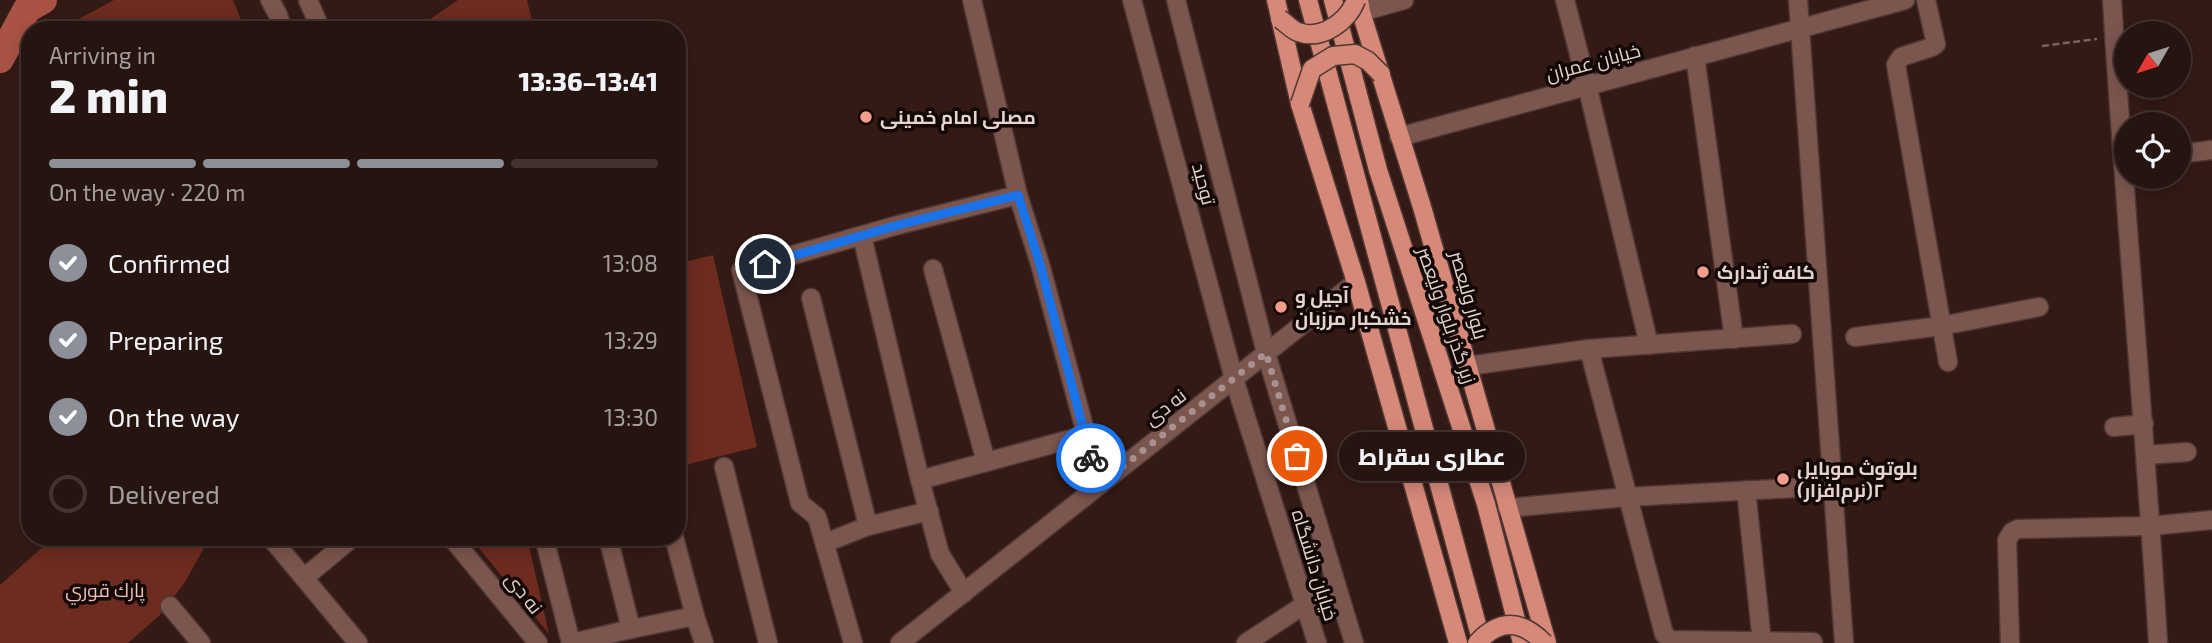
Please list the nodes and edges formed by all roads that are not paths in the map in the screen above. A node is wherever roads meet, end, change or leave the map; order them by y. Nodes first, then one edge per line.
1 (270, 0) edge
2 (308, 0) edge
3 (972, 0) edge
4 (1132, 0) edge
5 (1176, 0) edge
6 (1276, 0) edge
7 (1308, 0) edge
8 (1333, 0) edge
9 (1404, 0) edge
10 (1564, 0) edge
11 (1798, 0) edge
12 (1905, 0) edge
13 (1926, 0) edge
14 (2112, 0) edge
15 (1359, 4) edge
16 (1280, 19) junction
17 (280, 21) edge
18 (317, 21) edge
19 (1799, 28) junction
20 (2114, 37) edge
21 (1695, 56) junction
22 (1381, 74) junction
23 (1587, 85) junction
24 (1300, 104) junction
25 (1399, 137) junction
26 (2212, 150) edge
27 (2191, 153) edge
28 (2126, 189) edge
29 (1018, 195) junction
30 (862, 236) junction
31 (933, 269) dead end
32 (1356, 282) junction
33 (811, 299) dead end
34 (2039, 307) dead end
35 (1941, 326) junction
36 (1792, 334) dead end
37 (1855, 337) dead end
38 (1734, 339) junction
39 (1649, 345) junction
40 (1589, 349) junction
41 (1266, 353) junction
42 (1948, 362) dead end
43 (1468, 366) junction
44 (1234, 379) junction
45 (2144, 424) junction
46 (2114, 427) dead end
47 (1086, 435) junction
48 (2187, 452) dead end
49 (2146, 455) junction
50 (986, 462) junction
51 (724, 467) dead end
52 (920, 480) junction
53 (1097, 487) junction
54 (1794, 488) dead end
55 (1746, 490) junction
56 (1626, 497) junction
57 (1507, 508) junction
58 (929, 511) junction
59 (2212, 520) edge
60 (868, 526) junction
61 (2151, 526) junction
62 (825, 543) junction
63 (277, 546) edge
64 (342, 546) edge
65 (458, 546) edge
66 (546, 546) edge
67 (610, 546) edge
68 (676, 546) edge
69 (304, 578) junction
70 (1336, 584) junction
71 (964, 593) junction
72 (1306, 602) junction
73 (170, 606) dead end
74 (695, 616) junction
75 (631, 629) junction
76 (850, 642) edge
77 (1762, 642) edge
78 (1812, 642) edge
79 (201, 643) edge
80 (358, 643) edge
81 (538, 643) edge
82 (571, 643) edge
83 (704, 643) edge
84 (768, 643) edge
85 (900, 643) edge
86 (1247, 643) edge
87 (1317, 643) edge
88 (1354, 643) edge
89 (1458, 643) edge
90 (1479, 643) edge
91 (1522, 643) edge
92 (1546, 643) edge
93 (1844, 643) edge
94 (2010, 643) edge
95 (2158, 643) edge

1 - 17 street
2 - 18 street
3 - 29 street
4 - 44 street, توحید
5 - 41 street, توحید
6 - 16 main road
7 - 90 main road
8 - 91 main road, زیر گذر بلوار ولیعصر
9 - 15 street
10 - 23 street
11 - 19 street
12 - 19 street, خیابان عمران
13 - 35 street
14 - 20 street
15 - 16 main road, bridge
15 - 22 main road, بلوار ولیعصر
16 - 24 main road
19 - 21 street, خیابان عمران
19 - 93 street
21 - 23 street, خیابان عمران
21 - 38 street
22 - 24 main road, bridge
22 - 25 main road, بلوار ولیعصر
23 - 25 street, خیابان عمران
23 - 39 street
24 - 32 main road
25 - 43 main road, بلوار ولیعصر
26 - 27 street
28 - 45 street
29 - 30 street
29 - 47 street
30 - 52 street
30 - 62 street
31 - 50 street
32 - 41 street, نه دی
32 - 89 main road
33 - 60 street
34 - 35 street
35 - 37 street
35 - 42 street
36 - 38 street
38 - 39 street
39 - 40 street
40 - 43 street
40 - 56 street
41 - 44 street, نه دی
41 - 70 street, خیابان دانشگاه
43 - 57 main road, بلوار ولیعصر
44 - 53 street, نه دی
44 - 72 street, خیابان دانشگاه
45 - 46 street
45 - 49 street
47 - 50 street
47 - 53 street
48 - 49 street
49 - 61 street
50 - 52 street
51 - 84 street
52 - 58 street
53 - 71 street, نه دی
54 - 55 street
55 - 56 street
55 - 77 street
56 - 57 street
56 - 77 street
57 - 92 main road, بلوار ولیعصر
58 - 60 street
58 - 71 street
59 - 61 street
60 - 62 street
61 - 94 street
61 - 95 street
62 - 76 street
63 - 69 street
64 - 69 street
65 - 81 street, نه دی
66 - 82 street
67 - 75 street
68 - 74 street
69 - 80 street
70 - 72 street
70 - 88 street, خیابان دانشگاه
71 - 85 street, نه دی
72 - 86 street
72 - 87 street, خیابان دانشگاه
73 - 79 street
74 - 75 street
74 - 83 street
75 - 82 street
77 - 78 street
90 - 92 main road, bridge

